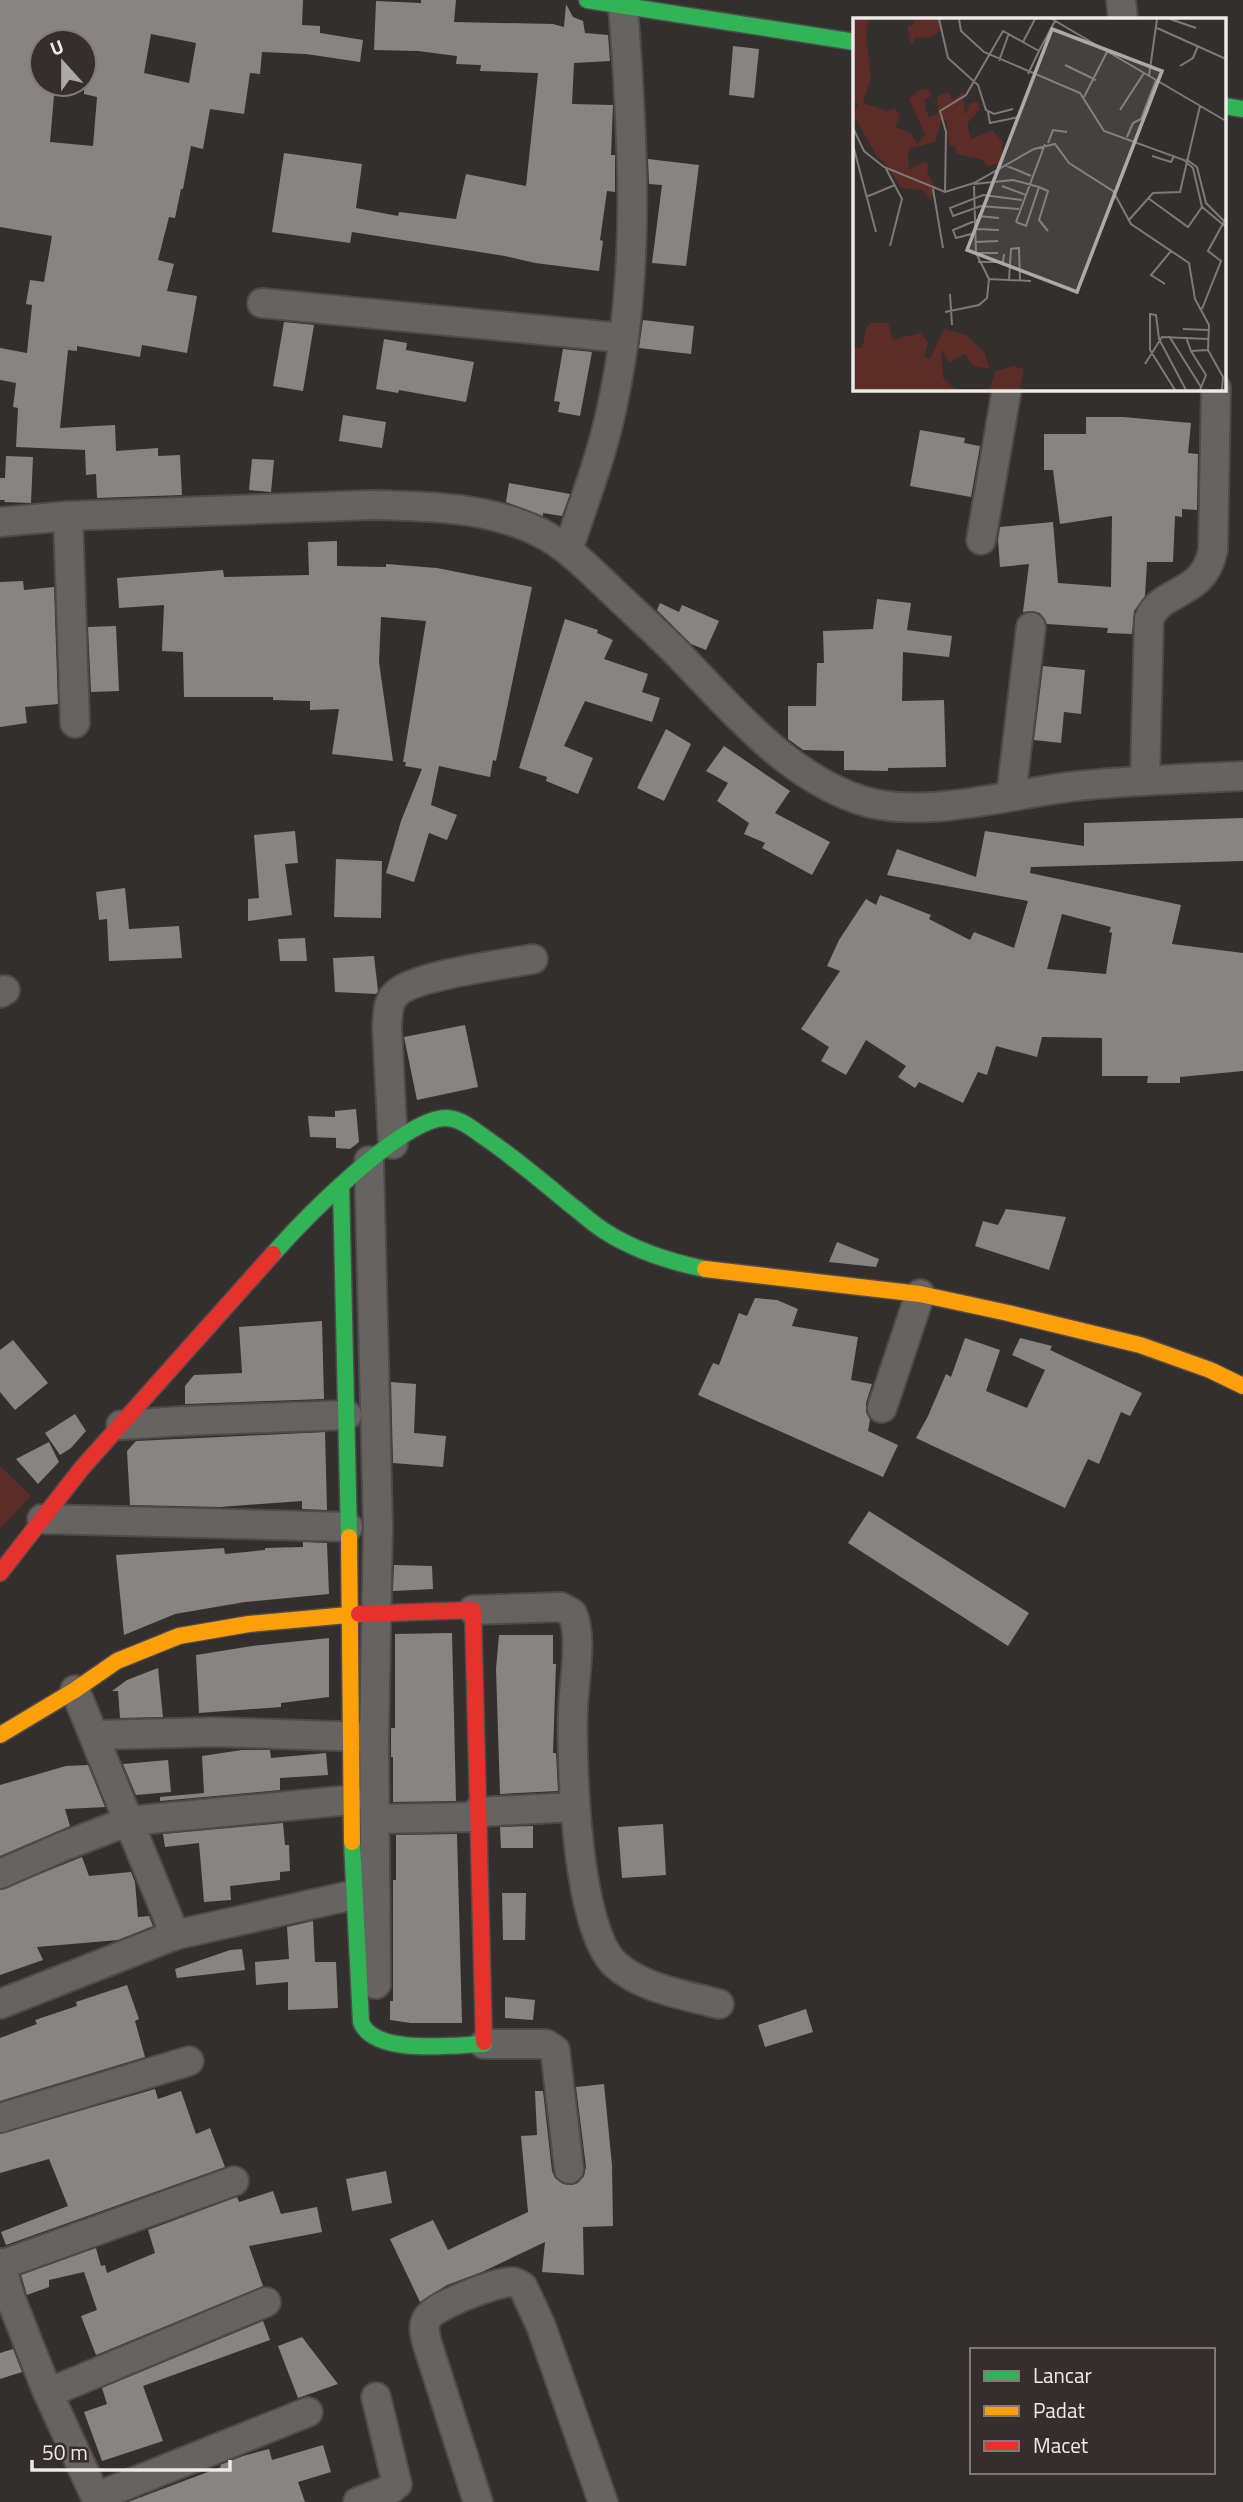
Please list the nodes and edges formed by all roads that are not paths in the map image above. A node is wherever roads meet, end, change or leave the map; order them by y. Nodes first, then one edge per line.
1 (587, 0) edge
2 (1121, 0) edge
3 (623, 6) junction
4 (1123, 18) edge
5 (853, 42) edge
6 (262, 303) dead end
7 (624, 338) junction
8 (1007, 390) edge
9 (1216, 390) edge
10 (68, 516) junction
11 (0, 522) edge
12 (981, 540) dead end
13 (568, 550) junction
14 (1031, 627) dead end
15 (75, 723) dead end
16 (1243, 776) edge
17 (1145, 781) junction
18 (1011, 796) junction
19 (533, 959) dead end
20 (393, 1143) junction
21 (369, 1161) junction
22 (341, 1185) junction
23 (920, 1294) junction
24 (1243, 1386) edge
25 (882, 1409) dead end
26 (347, 1415) junction
27 (121, 1425) junction
28 (42, 1519) junction
29 (348, 1527) junction
30 (0, 1573) edge
31 (473, 1610) junction
32 (364, 1614) junction
33 (75, 1690) junction
34 (0, 1735) edge
35 (95, 1735) junction
36 (361, 1737) junction
37 (350, 1800) junction
38 (575, 1807) junction
39 (477, 1815) junction
40 (375, 1819) junction
41 (130, 1821) junction
42 (0, 1874) edge
43 (353, 1895) junction
44 (175, 1935) junction
45 (0, 2004) edge
46 (719, 2004) dead end
47 (376, 2037) junction
48 (484, 2044) junction
49 (188, 2062) dead end
50 (0, 2118) edge
51 (569, 2169) dead end
52 (234, 2181) dead end
53 (0, 2264) edge
54 (266, 2302) dead end
55 (6, 2306) edge
56 (48, 2393) junction
57 (376, 2397) dead end
58 (308, 2412) dead end
59 (97, 2500) edge
60 (358, 2502) edge
61 (478, 2502) edge
62 (603, 2502) edge

1 - 3 street
2 - 4 street
3 - 5 street
3 - 7 street
6 - 7 street
7 - 13 street
8 - 12 street
9 - 17 street
10 - 11 street
10 - 13 street
10 - 15 street
13 - 18 street
14 - 18 street
16 - 17 street
17 - 18 street
19 - 20 street
20 - 21 street
20 - 23 street
21 - 22 street
21 - 32 street
22 - 26 street
22 - 27 street
23 - 24 street
23 - 25 street
26 - 27 street
26 - 29 street
27 - 28 street
28 - 29 street
28 - 30 street
29 - 32 street
31 - 32 street
31 - 38 street
31 - 39 street
32 - 33 street
32 - 36 street
33 - 34 street
33 - 35 street
35 - 36 street
35 - 41 street
36 - 37 street
36 - 40 street
37 - 41 street
37 - 43 street
38 - 39 street
38 - 46 street
39 - 40 street
39 - 48 street
40 - 47 street
41 - 42 street
41 - 44 street
43 - 44 street
43 - 47 street
44 - 45 street
47 - 48 street
48 - 51 street
49 - 50 street
52 - 53 street
53 - 55 street
54 - 56 street
55 - 56 street
56 - 59 street
57 - 60 street
58 - 59 street
61 - 62 street

